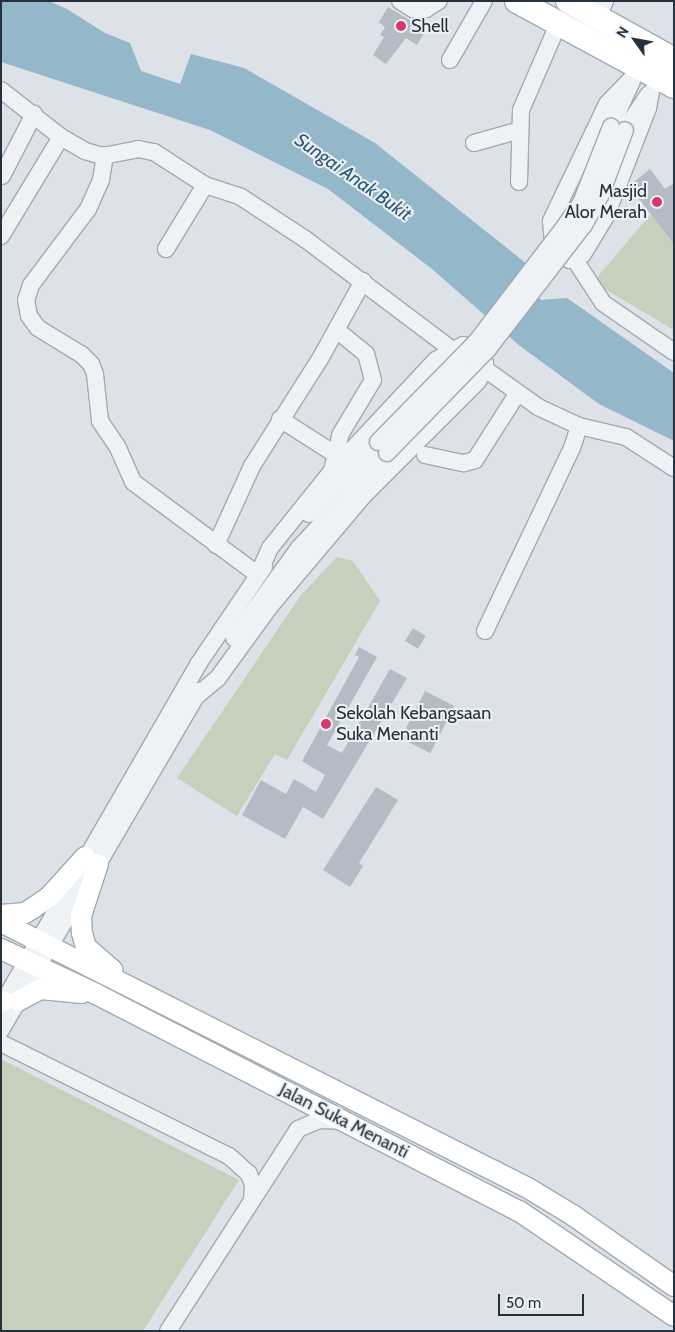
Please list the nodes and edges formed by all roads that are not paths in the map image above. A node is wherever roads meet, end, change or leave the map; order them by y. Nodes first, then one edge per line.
1 (400, 1) edge
2 (439, 1) edge
3 (484, 1) edge
4 (517, 1) edge
5 (582, 8) edge
6 (450, 60) dead end
7 (674, 60) edge
8 (633, 72) junction
9 (665, 88) edge
10 (1, 90) edge
11 (34, 114) junction
12 (618, 129) junction
13 (520, 130) junction
14 (61, 137) junction
15 (474, 143) dead end
16 (105, 155) junction
17 (2, 176) edge
18 (519, 182) dead end
19 (205, 185) junction
20 (1, 236) edge
21 (166, 248) dead end
22 (575, 260) junction
23 (363, 282) junction
24 (336, 330) junction
25 (451, 349) junction
26 (674, 352) edge
27 (485, 369) junction
28 (517, 394) junction
29 (280, 419) junction
30 (578, 426) junction
31 (383, 448) junction
32 (335, 454) junction
33 (425, 455) dead end
34 (674, 468) edge
35 (332, 471) junction
36 (216, 545) junction
37 (258, 575) junction
38 (485, 631) dead end
39 (193, 699) junction
40 (91, 860) junction
41 (1, 915) edge
42 (1, 922) edge
43 (43, 944) junction
44 (1, 949) edge
45 (32, 964) junction
46 (143, 993) junction
47 (96, 994) junction
48 (6, 1002) edge
49 (1, 1030) edge
50 (1, 1043) edge
51 (342, 1121) junction
52 (252, 1199) junction
53 (674, 1286) edge
54 (674, 1316) edge
55 (168, 1331) edge

1 - 2 street
3 - 6 street
4 - 5 highway
5 - 7 highway
5 - 8 highway
5 - 13 street
8 - 9 highway
8 - 12 street
8 - 22 street
9 - 12 street
9 - 22 street
10 - 11 street
11 - 14 street
11 - 17 street
12 - 31 street, bridge
13 - 15 street
13 - 18 street
14 - 16 street
14 - 20 street
16 - 19 street
16 - 36 street
19 - 21 street
19 - 23 street
22 - 26 street
23 - 24 street
23 - 25 street
24 - 29 street
24 - 32 street
25 - 27 street
25 - 35 street
27 - 28 street
27 - 39 street
28 - 30 street
28 - 33 street
29 - 32 street
29 - 36 street
30 - 34 street
30 - 38 street
31 - 37 street
31 - 39 street
32 - 35 street
35 - 37 street
36 - 37 street
37 - 40 street
39 - 40 street
40 - 41 main road
40 - 43 street
40 - 46 main road
42 - 43 main road, Jalan Suka Menanti
43 - 45 street
43 - 46 main road, Jalan Suka Menanti
44 - 45 main road, Jalan Suka Menanti
45 - 47 main road, Jalan Suka Menanti
45 - 48 street
46 - 53 main road, Jalan Suka Menanti
47 - 48 main road
47 - 51 main road, Jalan Suka Menanti
48 - 49 street
50 - 52 street
51 - 52 street
51 - 54 main road, Jalan Suka Menanti
52 - 55 street

